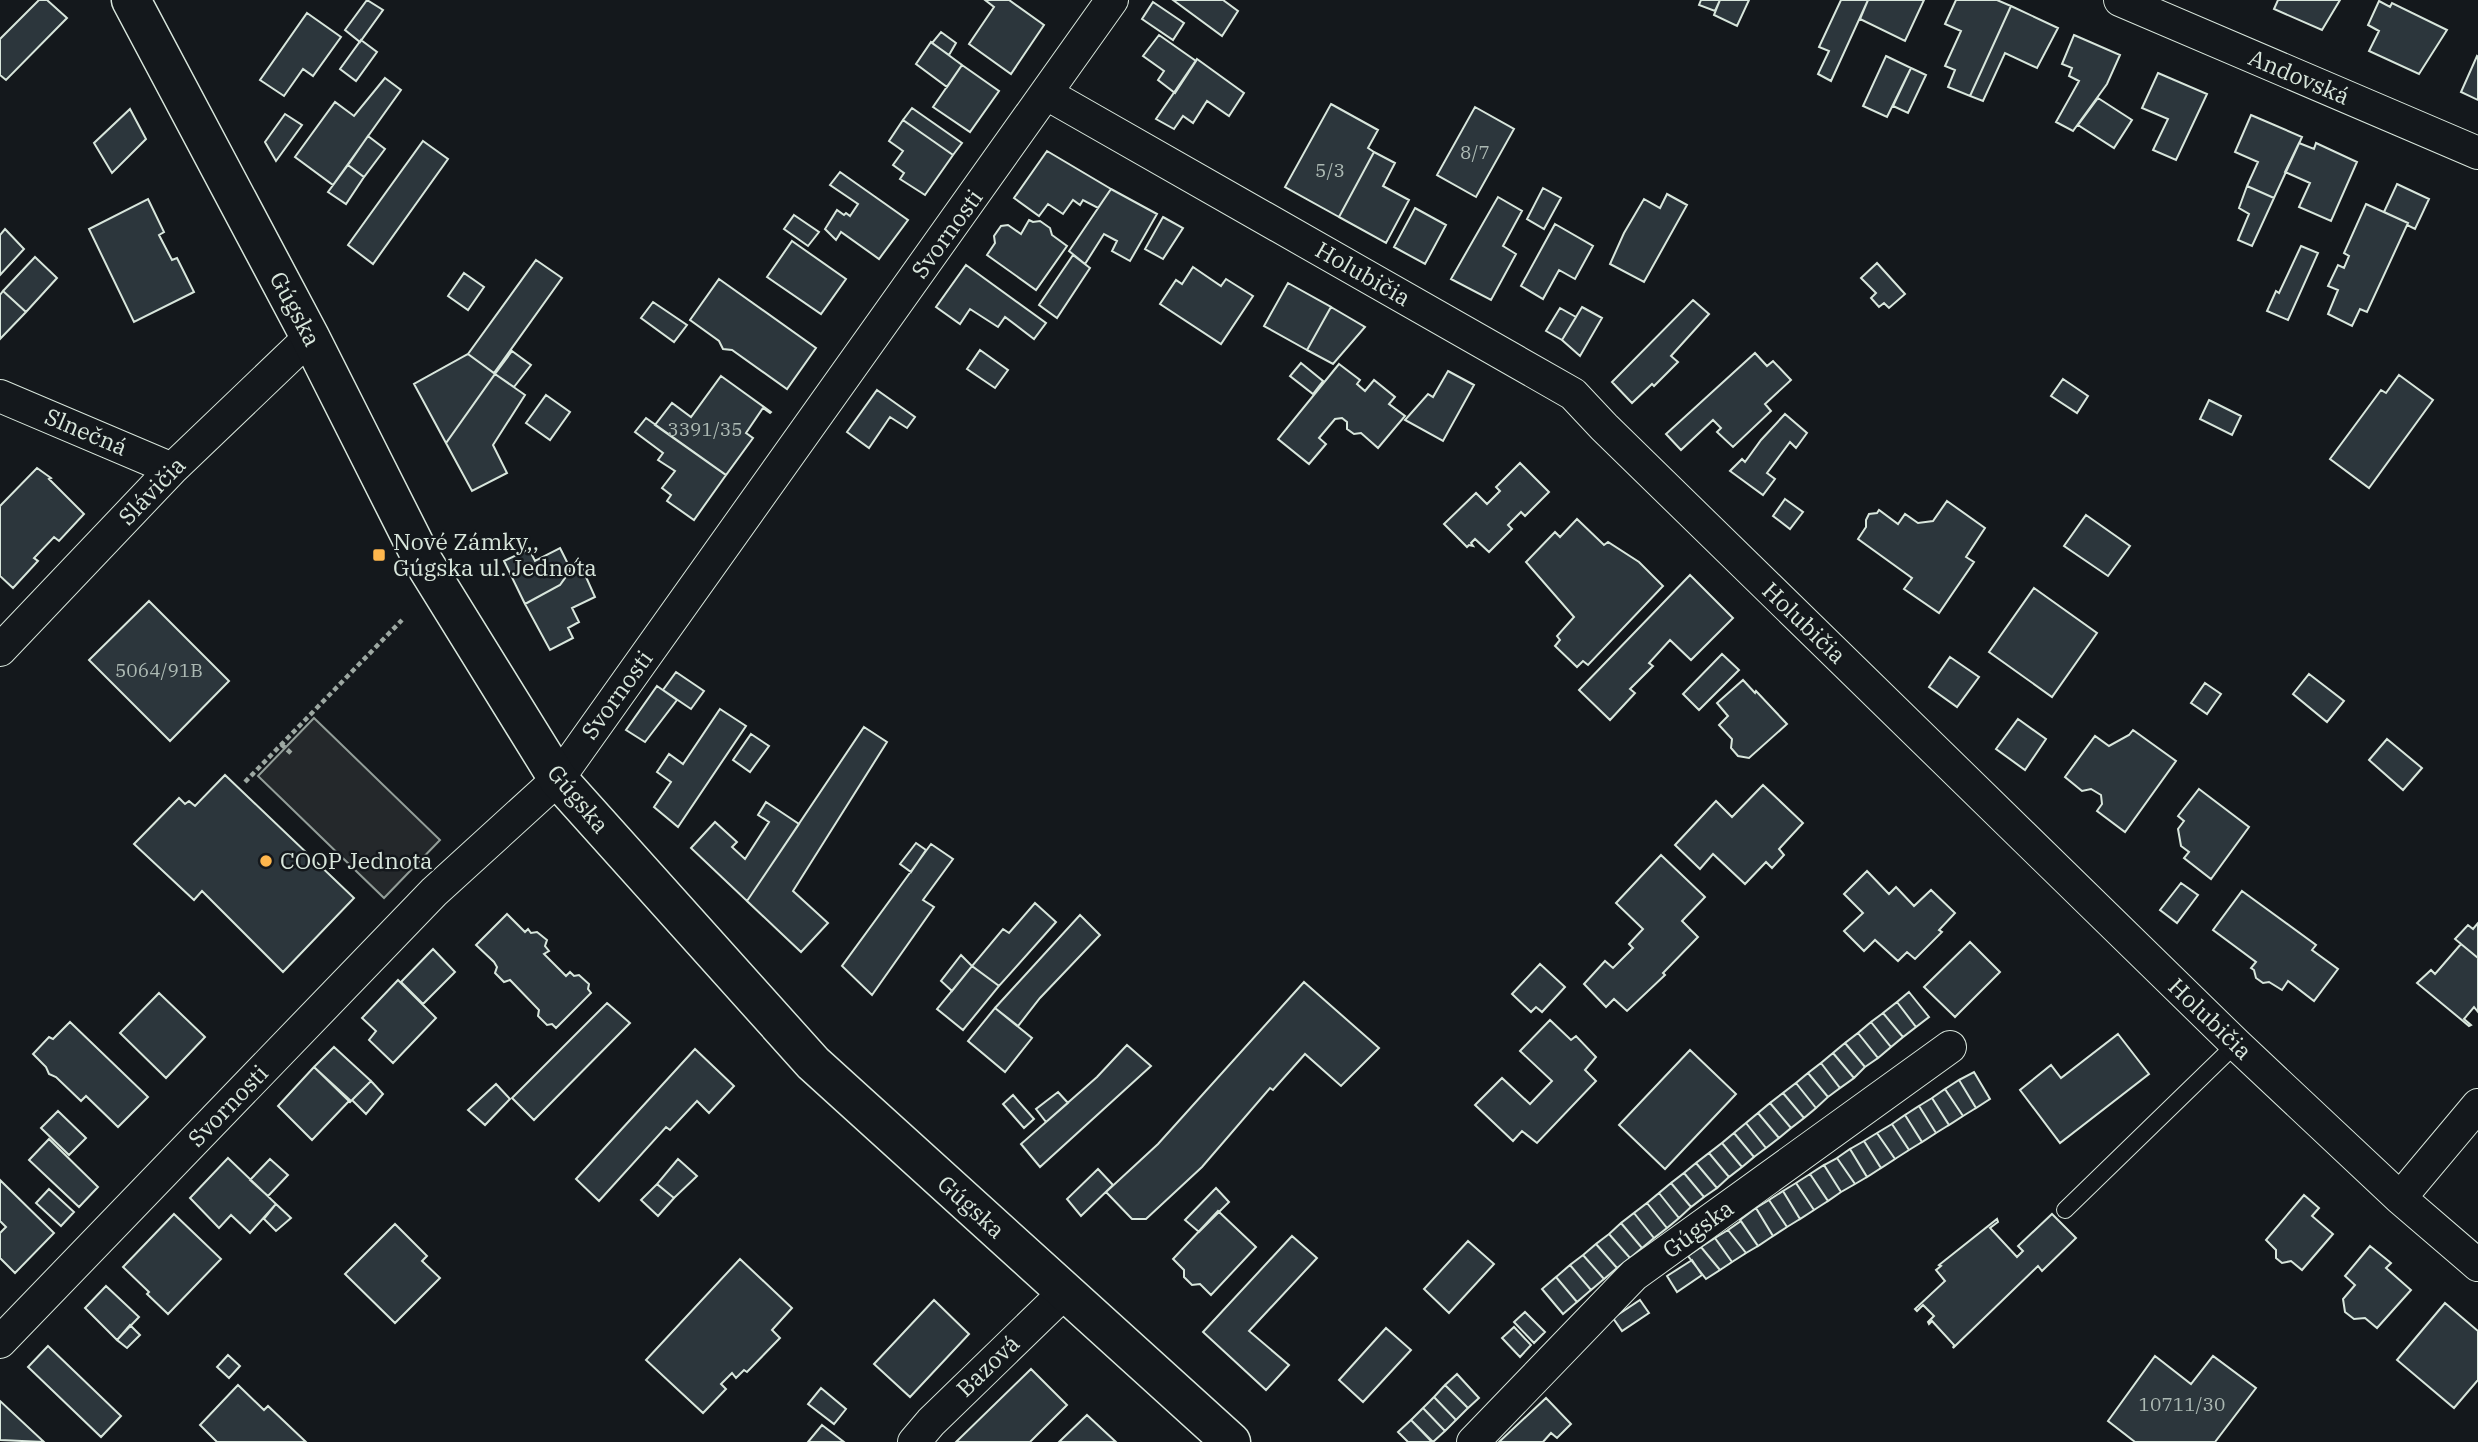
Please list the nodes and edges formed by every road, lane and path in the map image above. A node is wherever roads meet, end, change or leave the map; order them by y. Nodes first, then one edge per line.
1 (131, 0) edge
2 (1112, 0) edge
3 (2120, 0) edge
4 (1047, 94) junction
5 (2478, 153) edge
6 (310, 337) junction
7 (0, 396) edge
8 (172, 469) junction
9 (402, 620) dead end
10 (0, 650) edge
11 (281, 744) junction
12 (293, 755) dead end
13 (558, 779) junction
14 (245, 782) dead end
15 (2236, 1044) junction
16 (1950, 1047) dead end
17 (2478, 1105) edge
18 (2400, 1198) junction
19 (2065, 1210) dead end
20 (2478, 1265) edge
21 (1065, 1292) junction
22 (0, 1342) edge
23 (914, 1442) edge
24 (1231, 1442) edge
25 (1473, 1442) edge

1 - 6 main road, Gúgska
2 - 4 street, Svornosti
3 - 5 street, Andovská
4 - 13 street, Svornosti
4 - 15 street, Holubičia
6 - 8 street, Slávičia
6 - 13 main road, Gúgska
7 - 8 street, Slnečná
8 - 10 street, Slávičia
9 - 11 path
11 - 12 path
11 - 14 path
13 - 21 main road, Gúgska
13 - 22 street, Svornosti
15 - 18 street, Holubičia
15 - 19 lane
16 - 25 street, Gúgska
17 - 18 street
18 - 20 street, Holubičia
21 - 23 street, Bazová
21 - 24 main road, Gúgska

